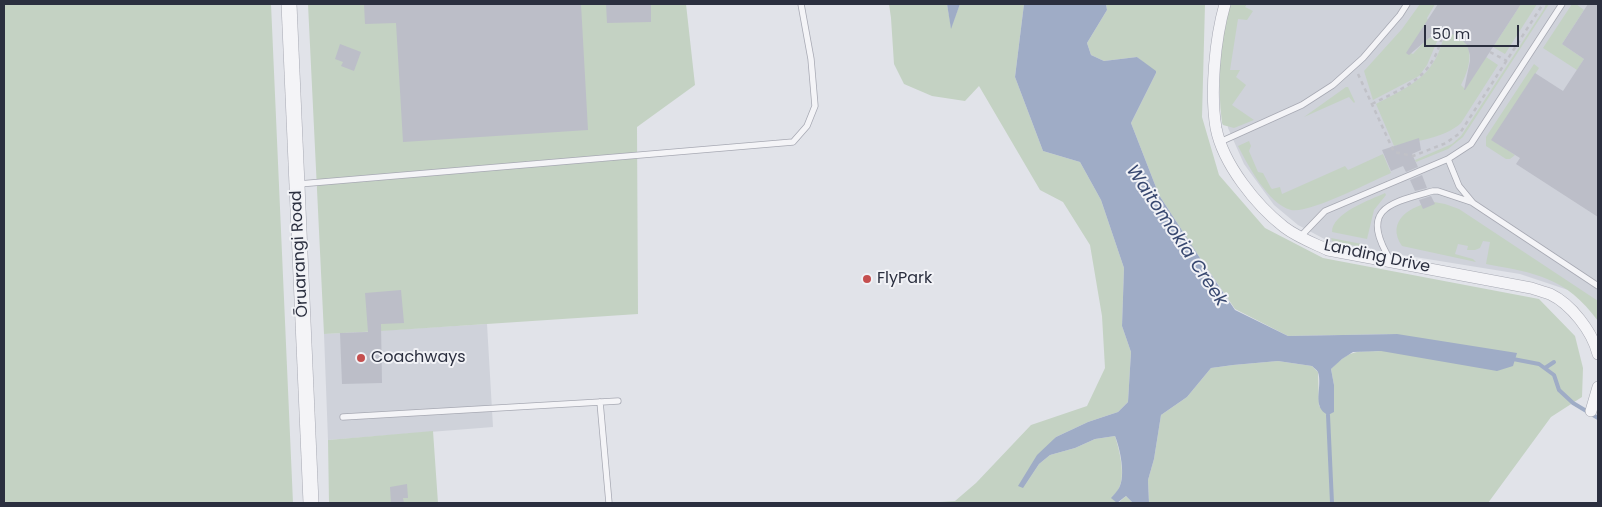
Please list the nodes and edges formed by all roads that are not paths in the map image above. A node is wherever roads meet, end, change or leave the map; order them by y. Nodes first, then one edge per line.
1 (289, 4) edge
2 (800, 4) edge
3 (1225, 4) edge
4 (1407, 4) edge
5 (1562, 4) edge
6 (1220, 142) junction
7 (1448, 159) junction
8 (296, 184) junction
9 (1473, 203) junction
10 (1300, 237) junction
11 (1391, 262) junction
12 (1598, 286) edge
13 (1597, 347) edge
14 (1598, 387) edge
15 (618, 401) dead end
16 (600, 402) junction
17 (1591, 411) dead end
18 (343, 417) dead end
19 (311, 503) edge
20 (609, 503) edge

1 - 8 street, Ōruarangi Road
2 - 8 lane
3 - 6 street, Landing Drive
4 - 6 lane
5 - 7 lane
6 - 10 street, Landing Drive
7 - 9 lane
7 - 10 lane
8 - 19 street, Ōruarangi Road
9 - 11 lane
9 - 12 lane
10 - 11 street, Landing Drive
11 - 13 street, Landing Drive
14 - 17 street
15 - 16 lane
16 - 18 lane
16 - 20 lane

